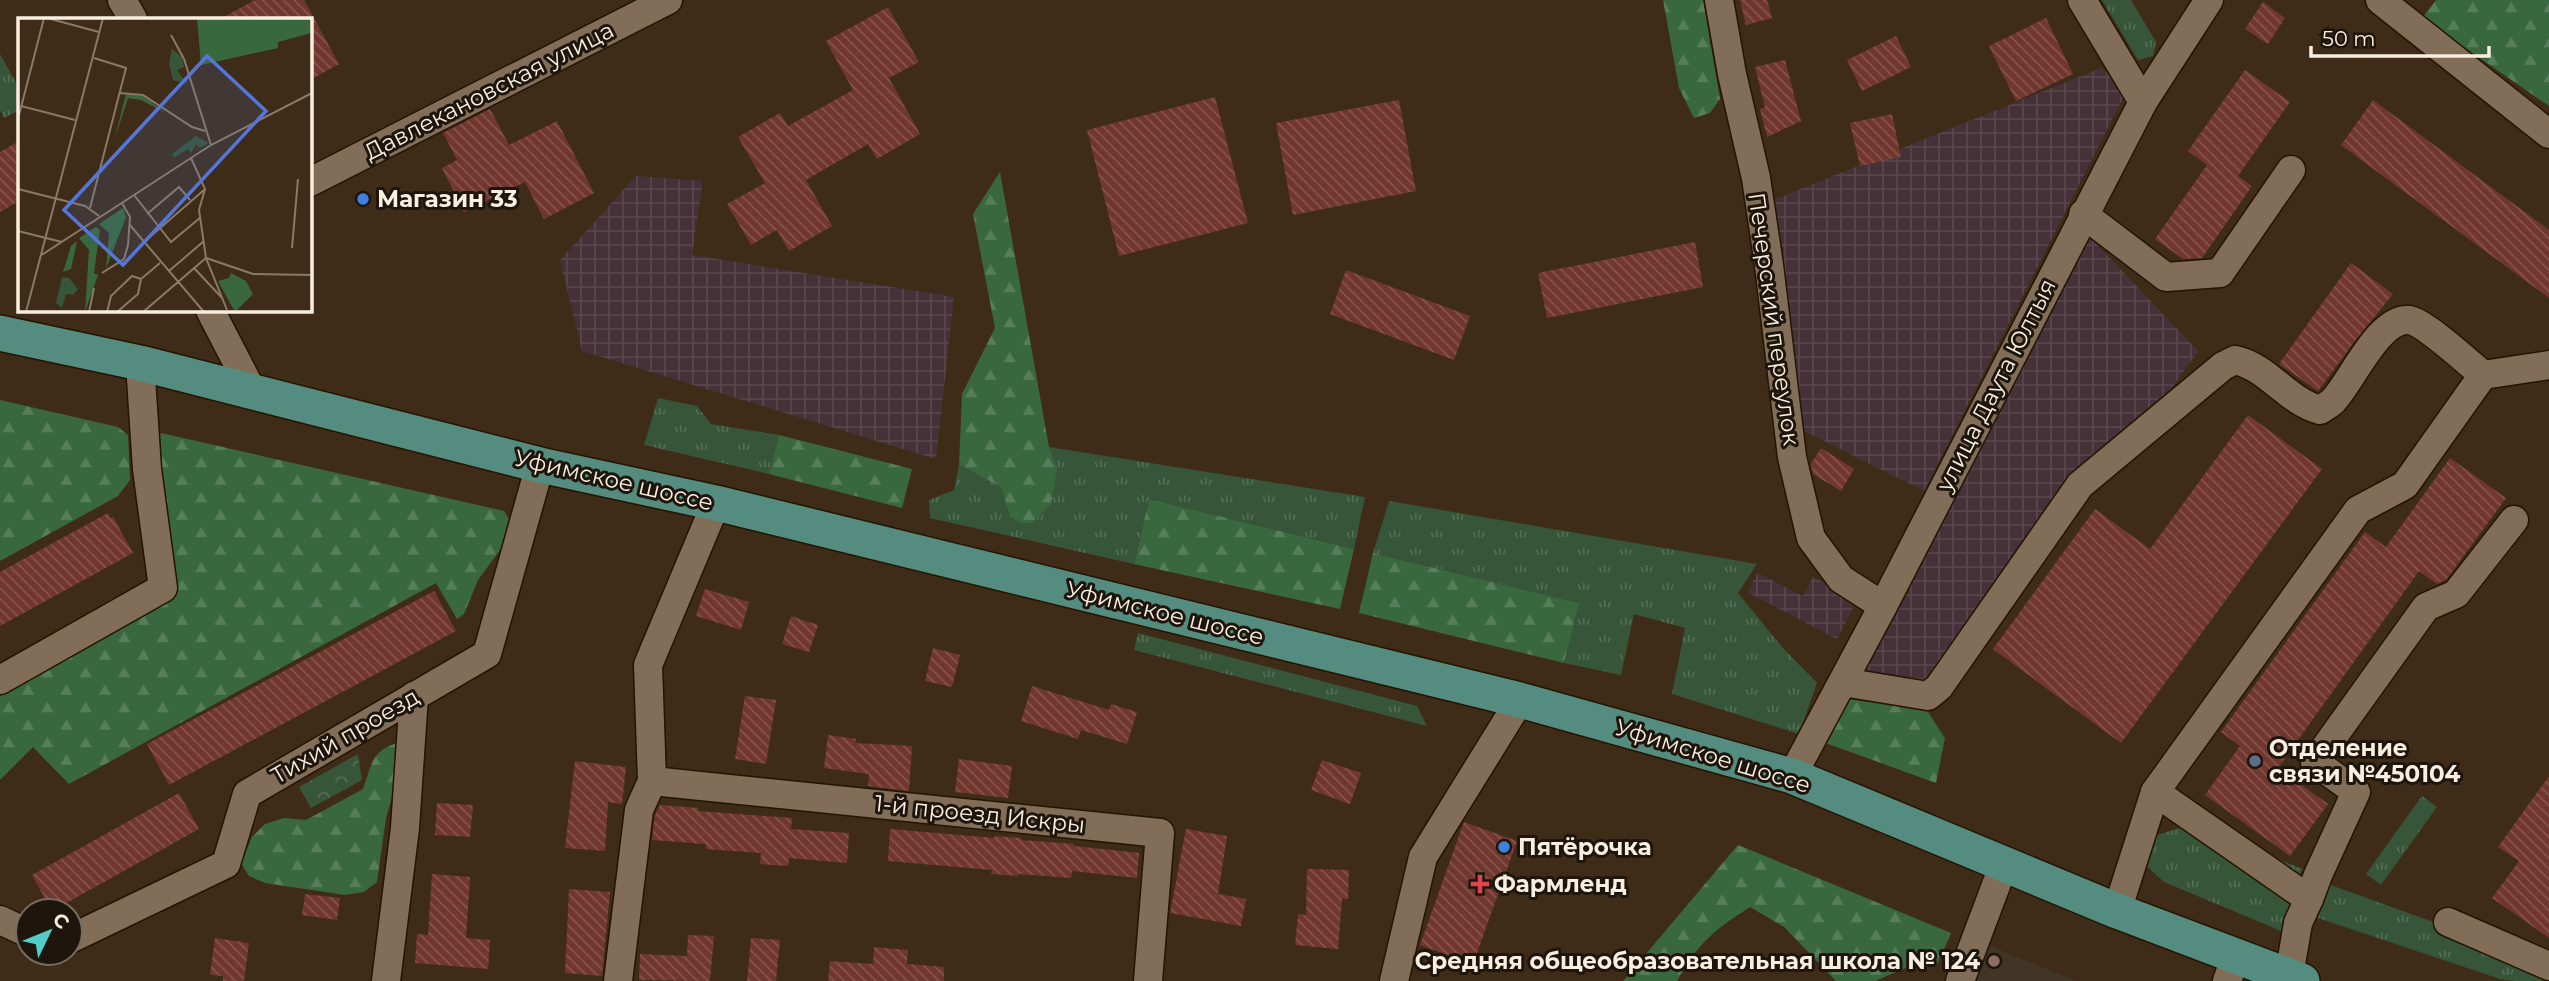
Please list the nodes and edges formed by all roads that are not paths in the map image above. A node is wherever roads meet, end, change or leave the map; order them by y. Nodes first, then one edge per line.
1 (122, 0) edge
2 (1719, 0) edge
3 (2082, 0) edge
4 (2209, 0) edge
5 (2380, 0) edge
6 (661, 2) edge
7 (132, 18) edge
8 (2143, 102) junction
9 (2549, 134) edge
10 (2291, 170) dead end
11 (312, 181) edge
12 (2084, 214) junction
13 (211, 312) edge
14 (0, 333) edge
15 (140, 363) junction
16 (2549, 365) edge
17 (2483, 375) junction
18 (253, 393) junction
19 (540, 465) junction
20 (716, 503) junction
21 (2514, 520) dead end
22 (1884, 606) junction
23 (0, 680) edge
24 (1843, 682) junction
25 (414, 696) junction
26 (1520, 700) junction
27 (1792, 776) junction
28 (652, 781) junction
29 (2155, 792) junction
30 (2004, 864) junction
31 (2309, 899) junction
32 (2117, 911) junction
33 (2448, 922) dead end
34 (84, 932) edge
35 (2549, 966) edge
36 (2231, 969) edge
37 (2296, 979) edge
38 (386, 981) edge
39 (618, 981) edge
40 (1147, 981) edge
41 (1394, 981) edge
42 (1960, 981) edge

1 - 7 street
2 - 22 street, Печерский переулок
3 - 8 street
4 - 8 street, улица Даута Юлтыя
5 - 9 street
6 - 11 street, Давлекановская улица
8 - 12 street, улица Даута Юлтыя
10 - 12 street
12 - 22 street, улица Даута Юлтыя
13 - 18 street
14 - 15 main road, Уфимское шоссе
15 - 18 main road, Уфимское шоссе
15 - 23 street
16 - 17 street
17 - 24 street
17 - 29 street
18 - 19 main road, Уфимское шоссе
19 - 20 main road, Уфимское шоссе
19 - 25 street, Тихий проезд
20 - 26 main road, Уфимское шоссе
20 - 28 street
21 - 31 street
22 - 24 street, улица Даута Юлтыя
24 - 27 street, улица Даута Юлтыя
25 - 34 street, Тихий проезд
25 - 38 street
26 - 27 main road, Уфимское шоссе
26 - 41 street
27 - 30 main road, Уфимское шоссе
28 - 39 street
28 - 40 street, 1-й проезд Искры
29 - 31 street
29 - 32 street
30 - 32 main road, Уфимское шоссе
30 - 42 street
31 - 37 street
32 - 36 main road, Уфимское шоссе
33 - 35 street
36 - 37 main road, Уфимское шоссе

